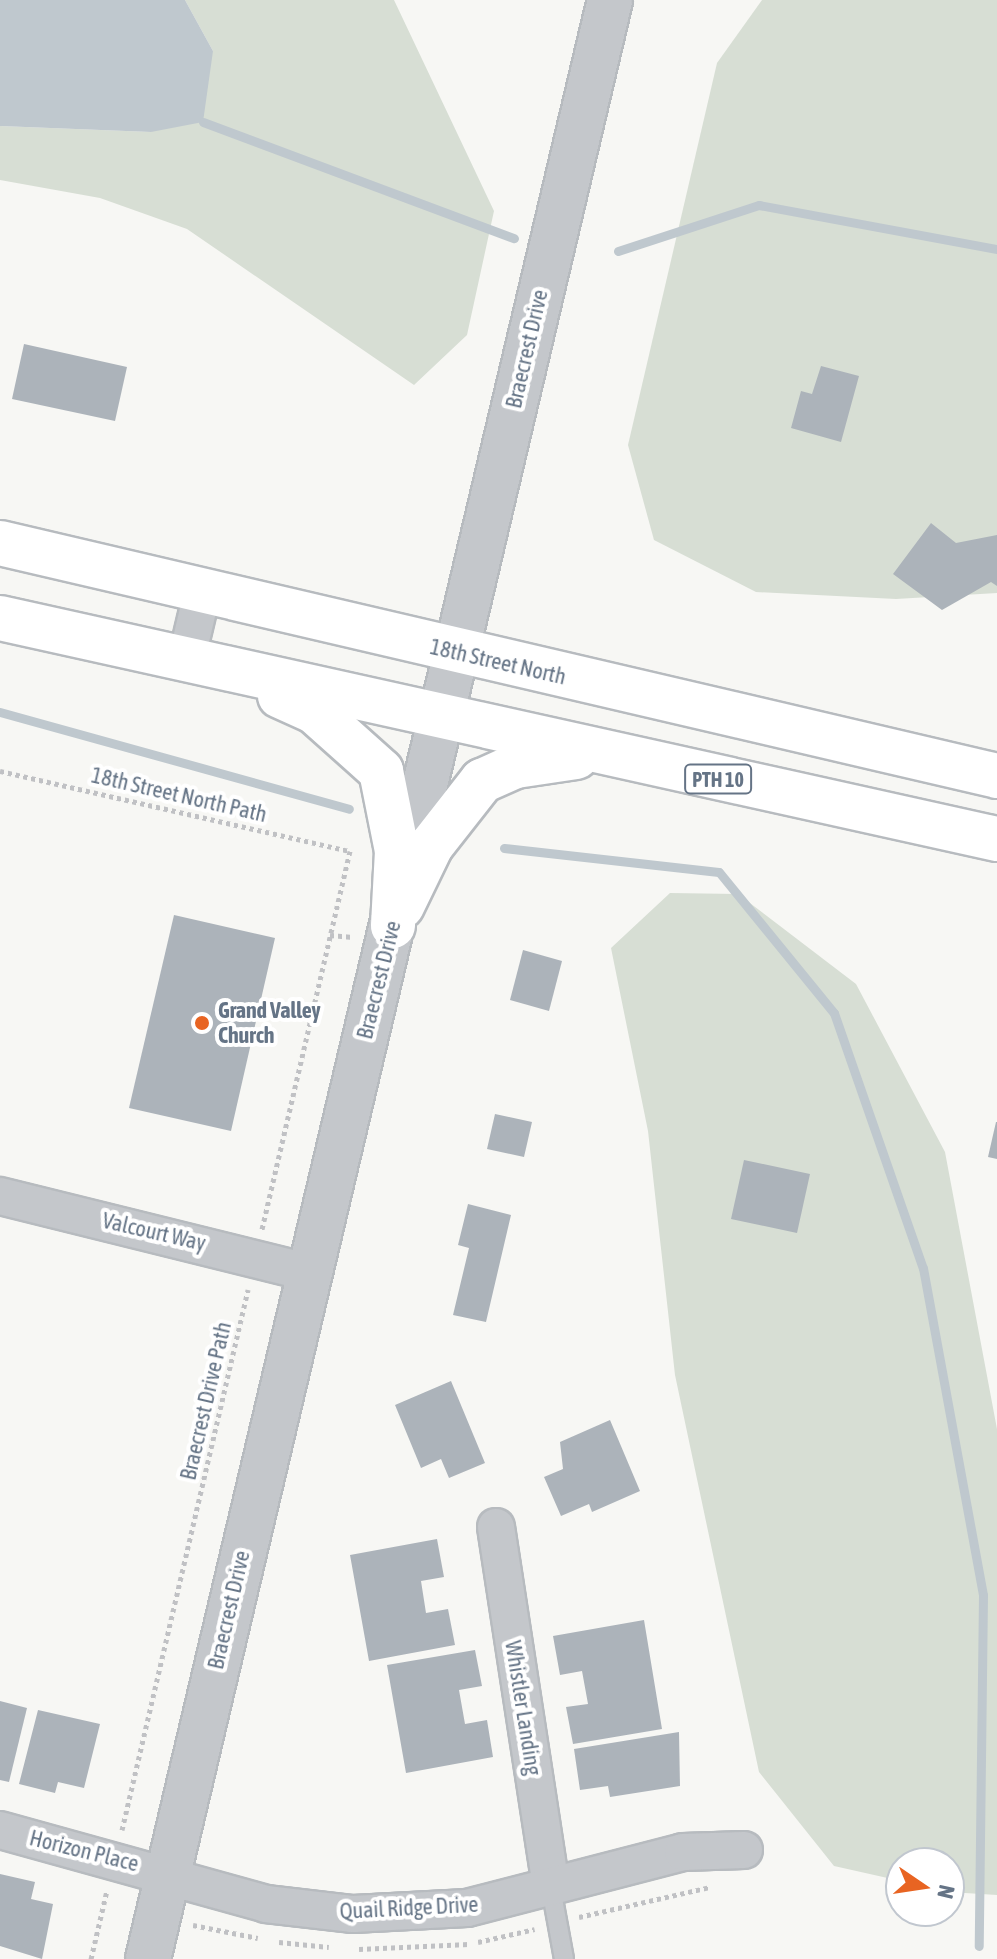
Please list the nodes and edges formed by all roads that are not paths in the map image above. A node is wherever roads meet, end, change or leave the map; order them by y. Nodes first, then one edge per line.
1 (610, 0) edge
2 (0, 543) edge
3 (203, 589) junction
4 (0, 618) edge
5 (455, 652) junction
6 (198, 663) junction
7 (440, 718) junction
8 (603, 754) junction
9 (997, 776) edge
10 (997, 839) edge
11 (393, 926) junction
12 (0, 1196) edge
13 (308, 1272) junction
14 (496, 1527) dead end
15 (0, 1830) edge
16 (744, 1850) dead end
17 (168, 1874) junction
18 (551, 1888) junction
19 (148, 1959) edge
20 (564, 1959) edge

1 - 5 street, Braecrest Drive
2 - 3 main road, 18th Street North
3 - 5 main road, 18th Street North
3 - 6 street
4 - 6 main road, PTH 10
5 - 7 street, Braecrest Drive
5 - 9 main road, 18th Street North
6 - 7 main road, PTH 10
6 - 11 main road
7 - 8 main road, PTH 10
7 - 11 street, Braecrest Drive
8 - 10 main road, PTH 10
8 - 11 main road
11 - 13 street, Braecrest Drive
12 - 13 street, Valcourt Way
13 - 17 street, Braecrest Drive
14 - 18 street, Whistler Landing
15 - 17 street, Horizon Place
16 - 18 street, Quail Ridge Drive
17 - 18 street, Quail Ridge Drive
17 - 19 street, Braecrest Drive
18 - 20 lane

